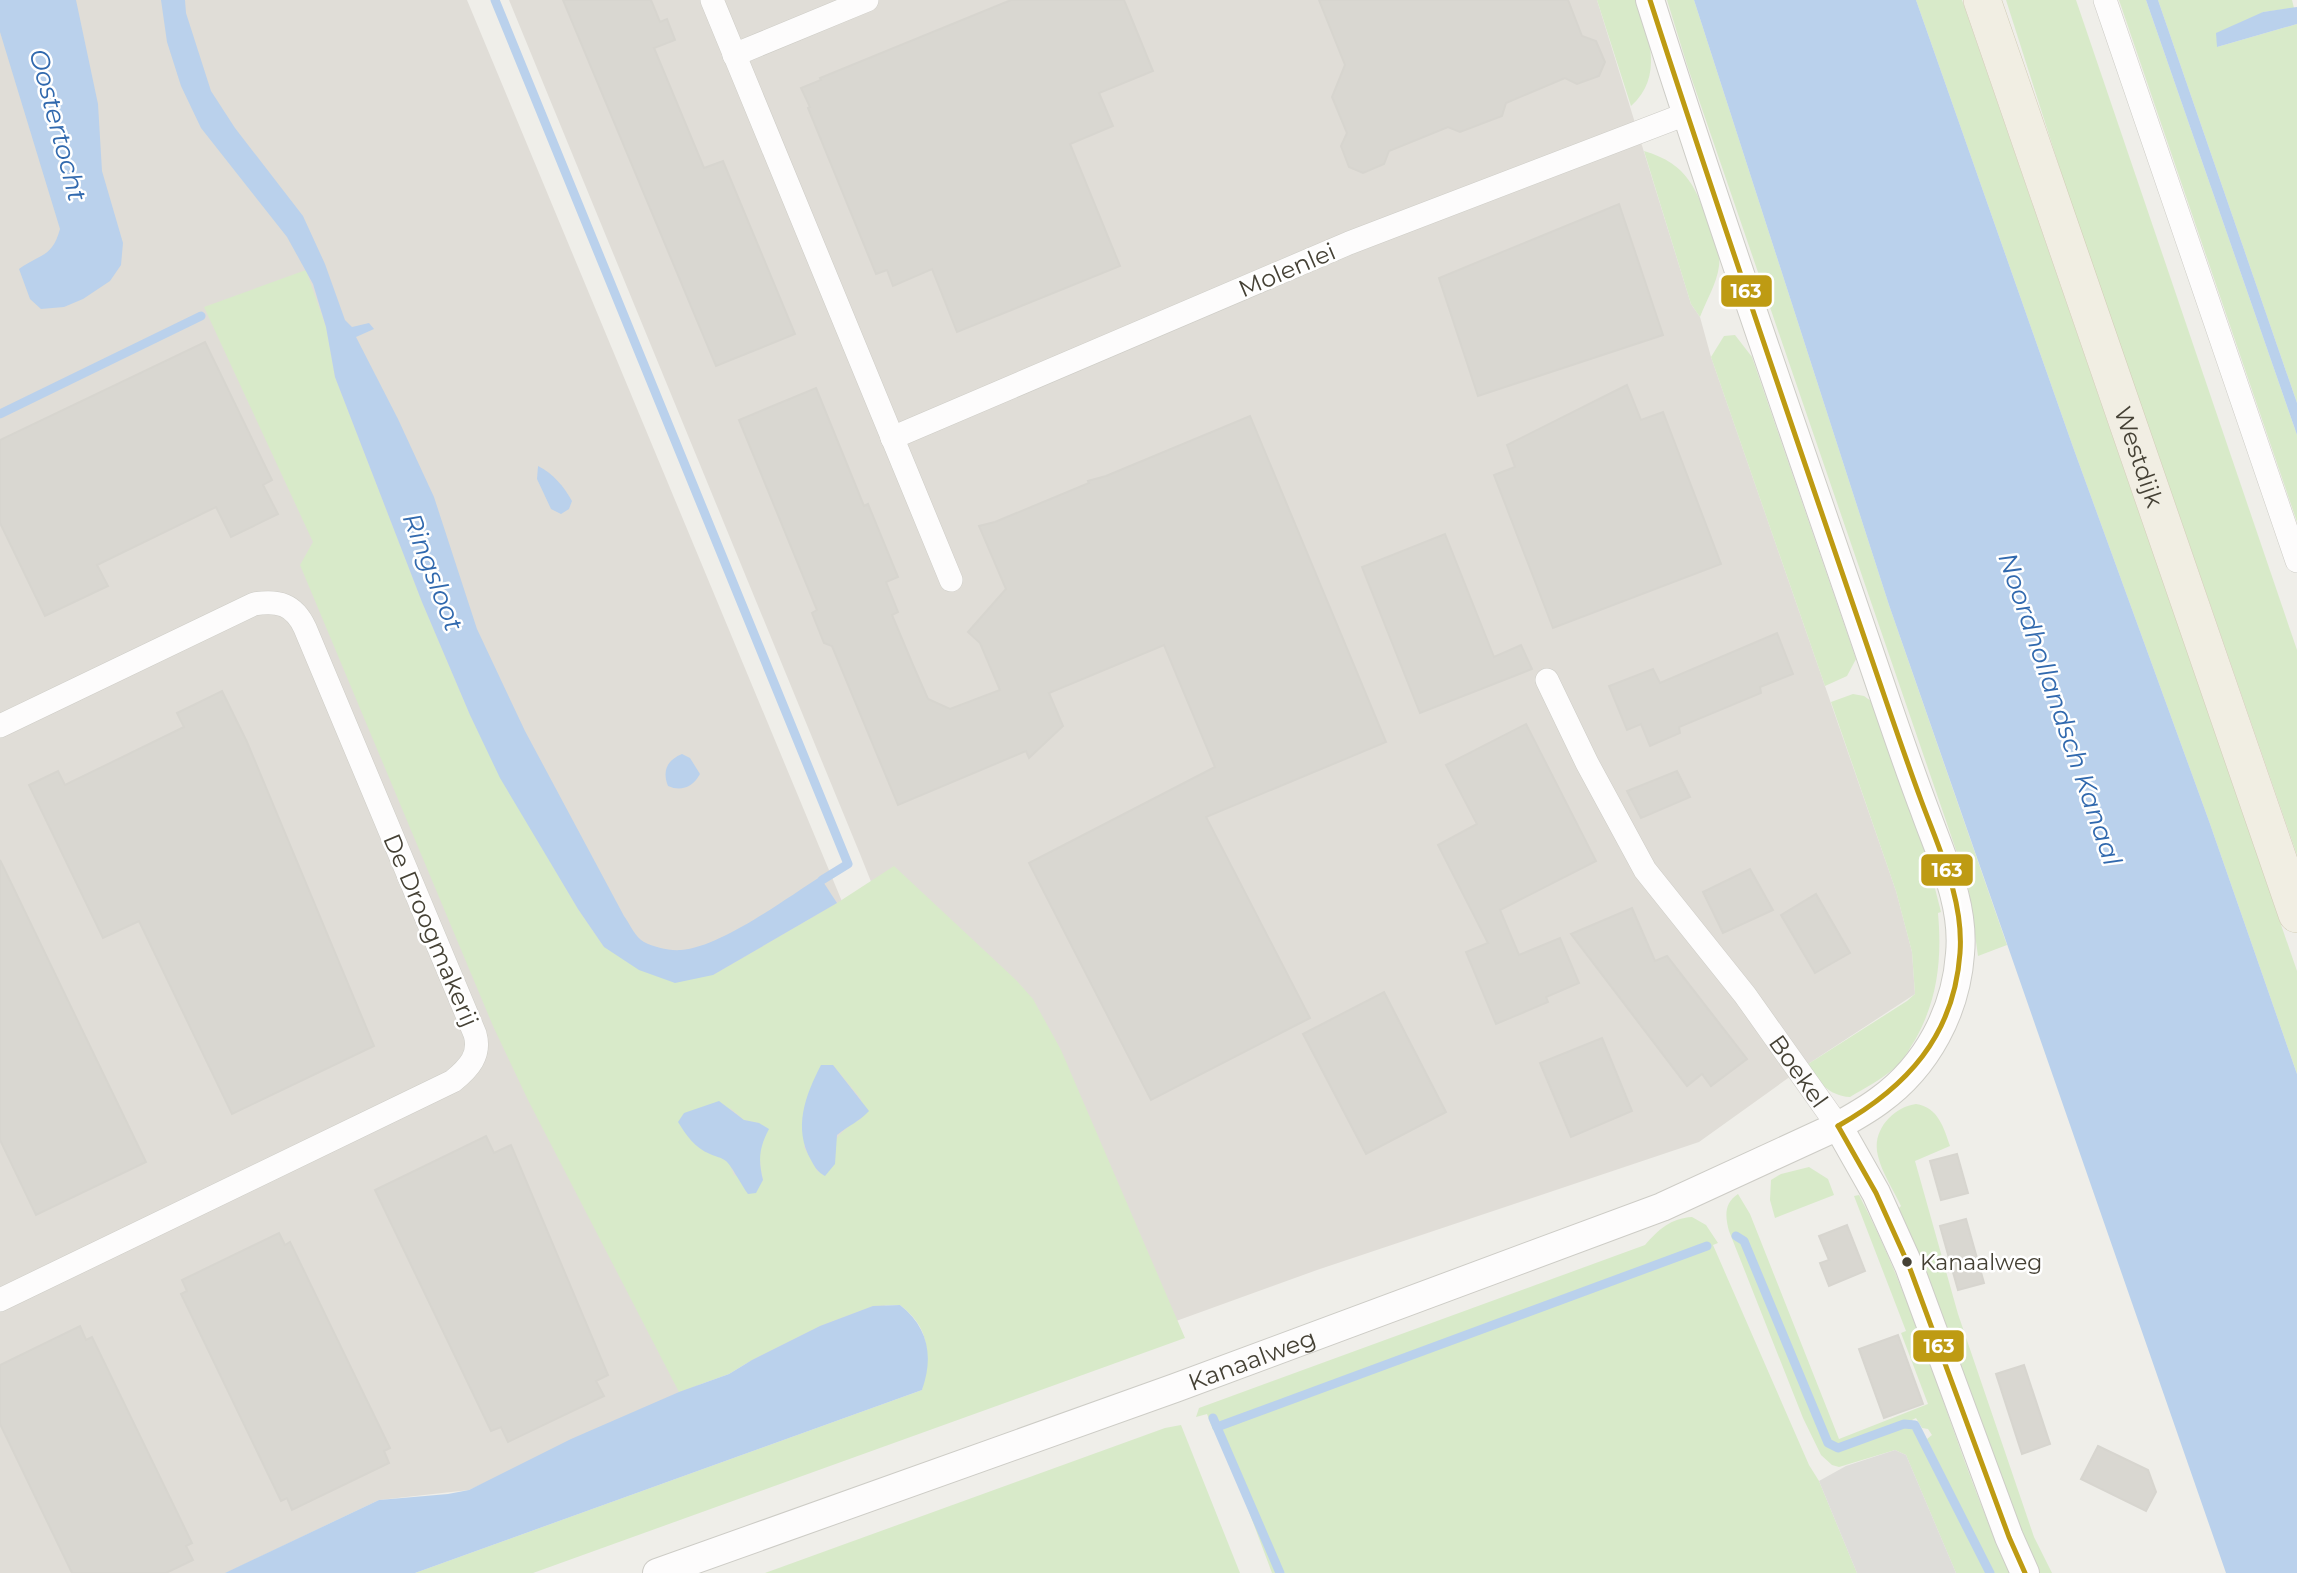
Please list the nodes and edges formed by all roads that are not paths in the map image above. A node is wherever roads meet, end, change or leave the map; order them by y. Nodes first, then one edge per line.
1 (712, 0) edge
2 (867, 0) edge
3 (1650, 0) edge
4 (1982, 0) edge
5 (2105, 0) edge
6 (734, 55) junction
7 (1686, 114) junction
8 (892, 438) junction
9 (2297, 561) edge
10 (951, 580) dead end
11 (1547, 680) dead end
12 (0, 726) edge
13 (2297, 914) edge
14 (1838, 1126) junction
15 (0, 1300) edge
16 (657, 1573) edge
17 (2025, 1573) edge

1 - 6 street
2 - 6 street
3 - 7 street, Kanaalweg
4 - 13 main road, Westdijk
5 - 9 street
6 - 8 street
7 - 8 street, Molenlei
7 - 14 street, Kanaalweg
8 - 10 street
11 - 14 street, Boekel
12 - 15 street, De Droogmakerij
14 - 16 street, Kanaalweg
14 - 17 street, Boekel

